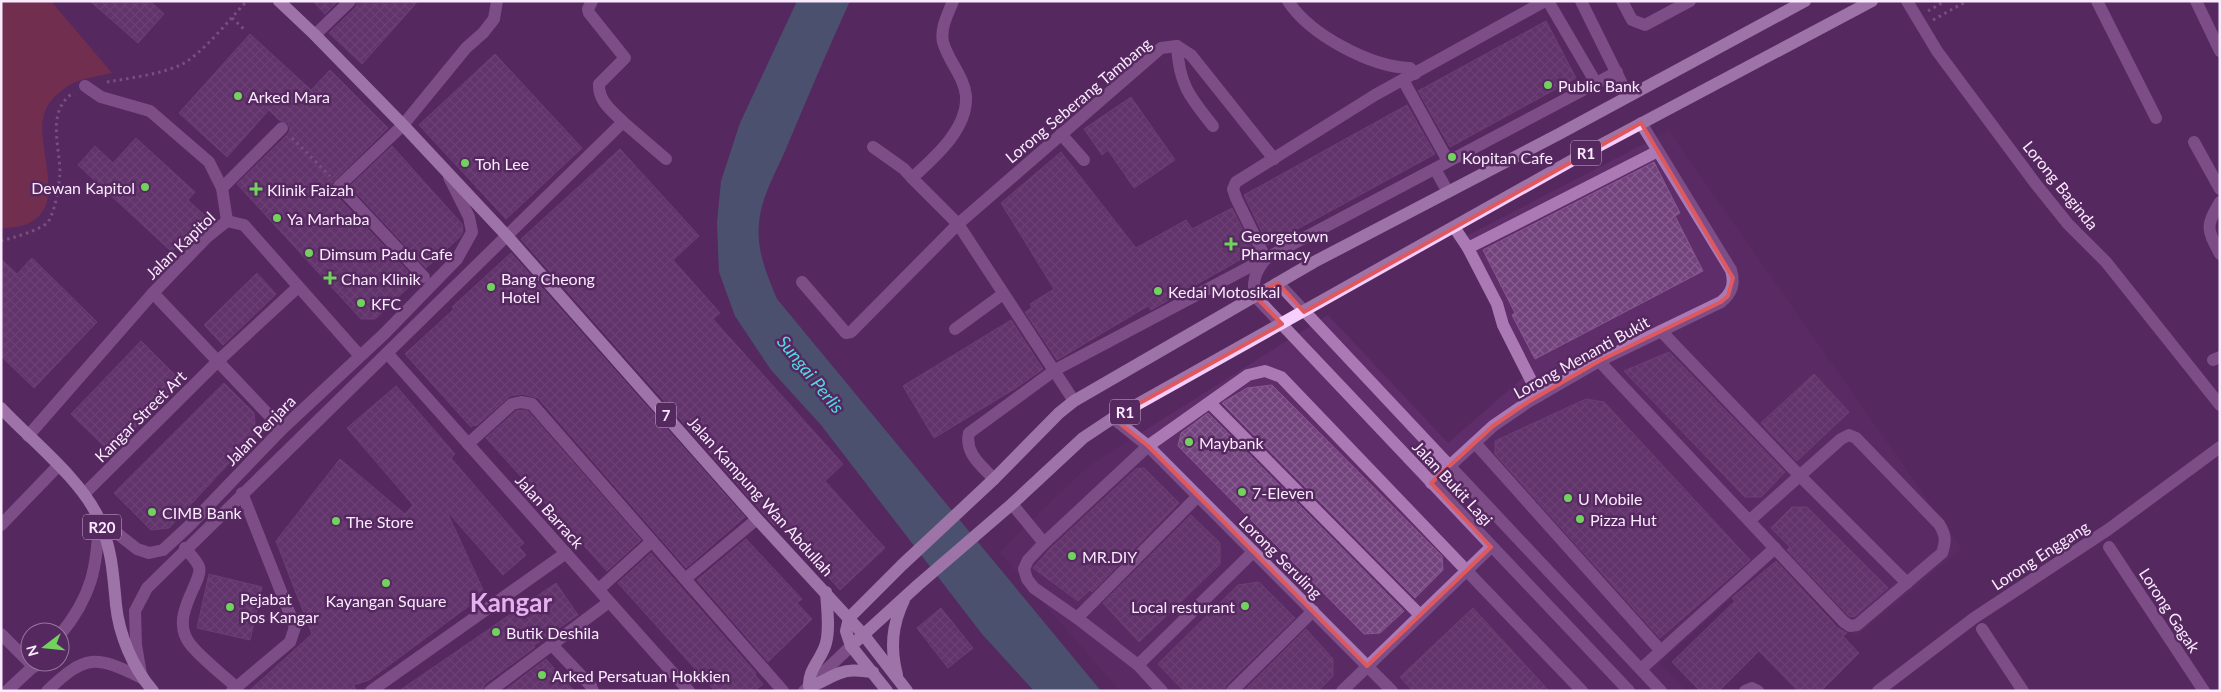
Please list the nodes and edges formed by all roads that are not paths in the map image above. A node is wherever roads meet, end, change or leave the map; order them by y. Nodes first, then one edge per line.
1 (350, 1) edge
2 (497, 1) edge
3 (592, 1) edge
4 (953, 1) edge
5 (1288, 1) edge
6 (1547, 1) edge
7 (1581, 1) edge
8 (1622, 1) edge
9 (1690, 1) edge
10 (1805, 1) edge
11 (1872, 1) edge
12 (1907, 1) edge
13 (2097, 1) edge
14 (2196, 1) edge
15 (282, 4) edge
16 (315, 35) junction
17 (1177, 46) junction
18 (2220, 51) edge
19 (1617, 72) junction
20 (1415, 74) junction
21 (1403, 80) junction
22 (1596, 83) junction
23 (85, 86) dead end
24 (1628, 96) junction
25 (2156, 118) dead end
26 (623, 122) junction
27 (1641, 124) junction
28 (403, 125) junction
29 (1213, 126) dead end
30 (282, 128) road end
31 (1062, 134) junction
32 (2194, 142) dead end
33 (873, 147) dead end
34 (1658, 151) junction
35 (1274, 159) junction
36 (666, 160) dead end
37 (1084, 160) dead end
38 (1448, 161) junction
39 (1435, 169) junction
40 (446, 172) junction
41 (912, 178) junction
42 (222, 188) junction
43 (2220, 189) edge
44 (1448, 192) junction
45 (2220, 202) edge
46 (227, 220) junction
47 (958, 224) junction
48 (1454, 227) junction
49 (508, 236) junction
50 (1468, 248) junction
51 (2220, 254) edge
52 (1266, 259) junction
53 (424, 277) dead end
54 (802, 282) dead end
55 (1278, 283) junction
56 (298, 287) junction
57 (153, 293) junction
58 (1003, 294) junction
59 (1254, 295) junction
60 (1304, 312) junction
61 (1282, 324) junction
62 (955, 329) dead end
63 (1661, 331) junction
64 (387, 353) junction
65 (360, 356) junction
66 (218, 361) junction
67 (1599, 361) junction
68 (1055, 370) junction
69 (1539, 396) junction
70 (1074, 401) junction
71 (1210, 402) junction
72 (2218, 403) edge
73 (1, 408) edge
74 (1113, 418) junction
75 (282, 429) junction
76 (28, 436) junction
77 (1475, 443) junction
78 (468, 444) junction
79 (1148, 446) junction
80 (2220, 447) edge
81 (58, 466) junction
82 (1450, 467) junction
83 (1799, 476) junction
84 (994, 479) junction
85 (1431, 483) junction
86 (242, 493) junction
87 (84, 494) junction
88 (1198, 496) junction
89 (1012, 504) junction
90 (757, 518) junction
91 (98, 519) junction
92 (1750, 521) junction
93 (1, 525) edge
94 (652, 541) junction
95 (1044, 543) junction
96 (1491, 547) junction
97 (2109, 547) dead end
98 (186, 548) junction
99 (1776, 548) junction
100 (1253, 552) junction
101 (566, 553) junction
102 (1468, 571) junction
103 (685, 579) junction
104 (1907, 584) junction
105 (598, 589) junction
106 (826, 592) junction
107 (906, 596) junction
108 (609, 602) junction
109 (1312, 612) junction
110 (1420, 615) junction
111 (849, 618) junction
112 (1077, 618) junction
113 (69, 622) edge
114 (1982, 630) dead end
115 (1, 634) edge
116 (864, 634) junction
117 (552, 646) junction
118 (852, 646) junction
119 (20, 650) edge
120 (1661, 651) junction
121 (1138, 666) junction
122 (1367, 666) junction
123 (1640, 669) junction
124 (27, 672) edge
125 (873, 672) junction
126 (142, 678) junction
127 (898, 680) junction
128 (807, 688) edge
129 (234, 689) edge
130 (7, 691) edge
131 (46, 691) edge
132 (153, 691) edge
133 (371, 691) edge
134 (490, 691) edge
135 (593, 691) edge
136 (689, 691) edge
137 (782, 691) edge
138 (887, 691) edge
139 (907, 691) edge
140 (1162, 691) edge
141 (1232, 691) edge
142 (1342, 691) edge
143 (1392, 691) edge
144 (1582, 691) edge
145 (1629, 691) edge
146 (1661, 691) edge
147 (1745, 691) edge
148 (1758, 691) edge
149 (1878, 691) edge
150 (2023, 691) edge
151 (2204, 691) edge

1 - 16 street
2 - 28 street
3 - 26 street
4 - 41 street
5 - 20 street
6 - 20 street
6 - 22 street
7 - 19 street
8 - 9 street
10 - 24 main road, R1
11 - 27 main road, R1
12 - 72 street, Lorong Baginda
13 - 25 street
14 - 18 street
15 - 16 main road, 7
16 - 28 main road, 7
17 - 29 street
17 - 31 street, Lorong Seberang Tambang
17 - 35 street, Lorong Seberang Tambang
19 - 22 street
19 - 24 street
20 - 21 street
21 - 35 street
21 - 38 street
22 - 38 street
23 - 42 street
24 - 44 main road, R1
26 - 36 street
26 - 49 street, Jalan Penjara
27 - 34 street
27 - 48 main road, R1
28 - 40 main road, 7
28 - 53 street
30 - 42 street
31 - 37 street
31 - 47 street, Lorong Seberang Tambang
32 - 43 street
33 - 41 street
34 - 50 street
34 - 63 street, Lorong Menanti Bukit
35 - 52 street
38 - 39 street
39 - 44 street
39 - 52 street
40 - 49 main road, 7
40 - 65 street, Jalan Penjara
41 - 47 street
42 - 46 street
44 - 55 main road, R1
45 - 51 street
46 - 56 street, Jalan Kapitol
46 - 57 street, Jalan Kapitol
47 - 54 street, Lorong Seberang Tambang
47 - 58 street
48 - 50 street
48 - 60 main road, R1
49 - 64 street, Jalan Penjara
49 - 90 main road, Jalan Kampung Wan Abdullah / 7
50 - 69 street
52 - 59 street
52 - 68 street
55 - 59 main road, R1
55 - 60 street, Jalan Bukit Lagi
56 - 65 street, Jalan Kapitol
56 - 66 street, Kangar Street Art
57 - 66 street
57 - 76 street, Jalan Kapitol
58 - 62 street
58 - 68 street
59 - 61 street, Jalan Bukit Lagi
59 - 70 main road, R1
60 - 61 main road, R1
60 - 82 street, Jalan Bukit Lagi
61 - 74 main road, R1
61 - 85 street, Jalan Bukit Lagi
63 - 67 street, Lorong Menanti Bukit
63 - 83 street
64 - 78 street, Jalan Barrack
64 - 86 street, Jalan Penjara
65 - 75 street, Jalan Penjara
66 - 75 street
66 - 87 street, Kangar Street Art
67 - 69 street, Lorong Menanti Bukit
67 - 92 street
68 - 70 street
68 - 84 street
69 - 77 street, Lorong Menanti Bukit
70 - 84 main road, R1
71 - 79 street
71 - 102 street
71 - 110 street
73 - 76 main road, R20
74 - 79 street, Lorong Seruling
74 - 89 main road, R1
75 - 91 street, Jalan Penjara
76 - 81 main road, R20
77 - 82 street, Lorong Menanti Bukit
77 - 120 street
78 - 94 street
78 - 101 street, Jalan Barrack
79 - 88 street, Lorong Seruling
79 - 95 street
80 - 149 street, Lorong Enggang
81 - 87 main road, R20
81 - 93 street
82 - 85 street, Lorong Menanti Bukit
82 - 123 street, Jalan Bukit Lagi
83 - 92 street
83 - 104 street
83 - 104 street
84 - 111 main road, R1
85 - 96 street, Jalan Bukit Lagi
86 - 98 street, Jalan Penjara
86 - 129 street
87 - 91 main road, R20
88 - 100 street, Lorong Seruling
88 - 112 street
89 - 95 street
89 - 107 main road, R1
90 - 103 street
90 - 106 main road, Jalan Kampung Wan Abdullah / 7
91 - 113 street
91 - 126 main road, R20
92 - 99 street
94 - 103 street
94 - 105 street
95 - 112 street
96 - 102 street
96 - 145 street, Jalan Bukit Lagi
97 - 151 street, Lorong Gagak
98 - 126 street, Jalan Penjara
98 - 129 street
99 - 104 street
99 - 120 street
100 - 109 street, Lorong Seruling
100 - 121 street
101 - 105 street, Jalan Barrack
101 - 133 street
102 - 110 street
102 - 144 street
103 - 137 street
105 - 108 street, Jalan Barrack
106 - 111 main road, Jalan Kampung Wan Abdullah / 7
106 - 128 main road
107 - 116 main road, R1
107 - 127 main road
108 - 117 street
108 - 136 street, Jalan Barrack
109 - 122 street, Lorong Seruling
109 - 141 street
110 - 122 street
111 - 116 main road, Jalan Kampung Wan Abdullah / 7
111 - 118 main road
112 - 121 street
114 - 150 street
115 - 119 street
116 - 118 main road
116 - 127 main road, Jalan Kampung Wan Abdullah / 7
117 - 134 street
117 - 135 street
118 - 125 main road
118 - 128 street
120 - 123 street
121 - 140 street
122 - 142 street
122 - 143 street, Lorong Seruling
123 - 146 street, Jalan Bukit Lagi
124 - 130 street
125 - 128 main road
125 - 138 main road
126 - 131 street
126 - 132 main road
127 - 139 main road, Jalan Kampung Wan Abdullah / 7
147 - 148 street

